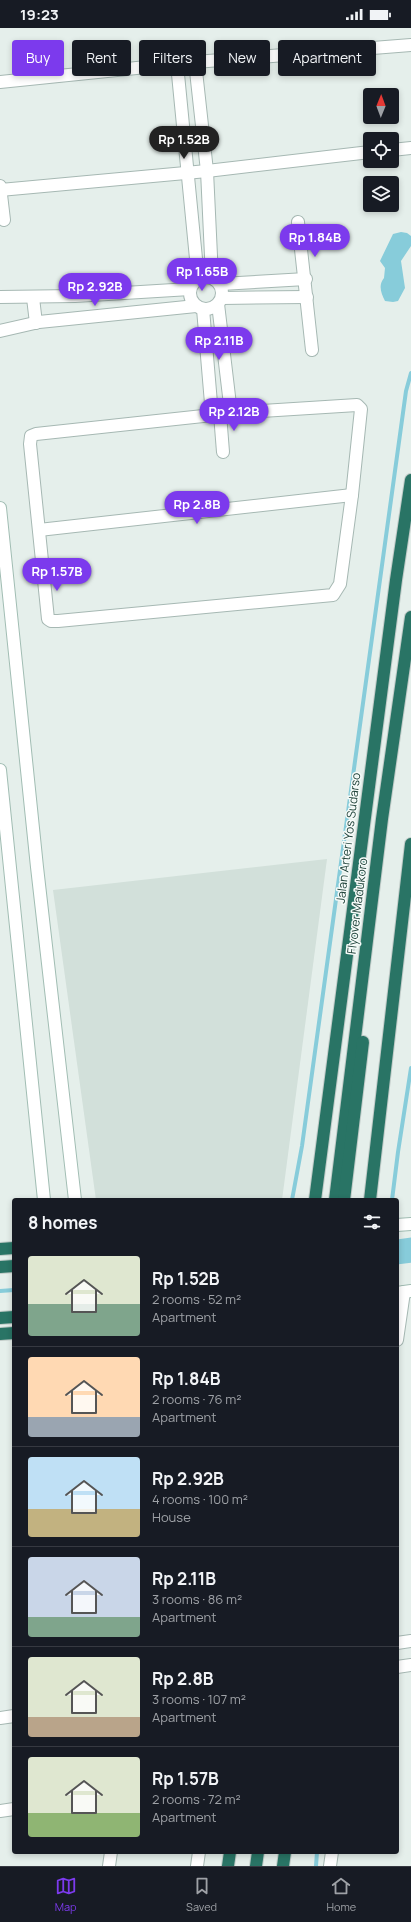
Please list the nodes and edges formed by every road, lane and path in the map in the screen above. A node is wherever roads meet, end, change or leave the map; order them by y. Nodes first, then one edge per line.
1 (411, 45) edge
2 (206, 61) edge
3 (139, 68) edge
4 (178, 76) edge
5 (197, 76) edge
6 (0, 82) edge
7 (411, 148) edge
8 (399, 149) edge
9 (363, 153) edge
10 (207, 171) junction
11 (189, 172) junction
12 (0, 186) edge
13 (0, 190) edge
14 (4, 220) dead end
15 (298, 222) dead end
16 (198, 279) junction
17 (306, 279) junction
18 (216, 281) junction
19 (190, 289) junction
20 (75, 296) junction
21 (0, 297) edge
22 (307, 297) junction
23 (33, 298) junction
24 (220, 301) junction
25 (200, 307) junction
26 (77, 318) junction
27 (36, 323) junction
28 (0, 331) edge
29 (312, 350) dead end
30 (221, 414) junction
31 (223, 452) dead end
32 (411, 480) edge
33 (352, 495) junction
34 (0, 508) edge
35 (39, 530) junction
36 (411, 617) edge
37 (411, 672) edge
38 (0, 770) edge
39 (411, 844) edge
40 (347, 1146) junction
41 (44, 1198) edge
42 (75, 1198) edge
43 (315, 1198) edge
44 (335, 1198) edge
45 (344, 1198) edge
46 (370, 1198) edge
47 (411, 1224) edge
48 (399, 1225) edge
49 (12, 1248) edge
50 (0, 1249) edge
51 (403, 1292) edge
52 (399, 1324) edge
53 (12, 1333) edge
54 (0, 1334) edge
55 (411, 1640) edge
56 (399, 1643) edge
57 (411, 1665) edge
58 (399, 1667) edge
59 (12, 1716) edge
60 (0, 1718) edge
61 (12, 1809) edge
62 (0, 1811) edge
63 (111, 1854) edge
64 (199, 1854) edge
65 (230, 1854) edge
66 (250, 1854) edge
67 (258, 1854) edge
68 (284, 1854) edge
69 (332, 1854) edge
70 (109, 1866) edge
71 (197, 1866) edge
72 (228, 1866) edge
73 (248, 1866) edge
74 (256, 1866) edge
75 (283, 1866) edge
76 (330, 1866) edge

1 - 2 street
3 - 6 street
4 - 11 street
5 - 10 street
7 - 8 street
9 - 10 street
10 - 11 street
10 - 18 street
11 - 13 street
11 - 16 street
12 - 13 street
13 - 14 street
15 - 17 street
16 - 18 street
16 - 19 street
17 - 18 street
17 - 22 street
18 - 24 street
19 - 20 street
19 - 25 street
20 - 23 street
20 - 26 street
21 - 23 street
22 - 24 street
22 - 29 street
23 - 27 street
24 - 25 street
24 - 30 street
25 - 26 street
25 - 30 street
26 - 27 street
27 - 28 street
30 - 31 street
30 - 33 street
30 - 35 street
32 - 43 highway, Jalan Arteri Yos Sudarso
33 - 35 street
33 - 35 street
34 - 42 street
36 - 40 highway, Flyover Madukoro
37 - 40 highway, Flyover Madukoro
38 - 41 street
39 - 46 highway
40 - 44 highway, Flyover Madukoro
40 - 45 highway, Flyover Madukoro
47 - 48 street
49 - 50 highway
51 - 52 street
53 - 54 highway
55 - 56 street
57 - 58 street
59 - 60 street
61 - 62 street
63 - 70 street
64 - 71 street
65 - 72 highway
66 - 73 highway
67 - 74 highway
68 - 75 highway
69 - 76 street

